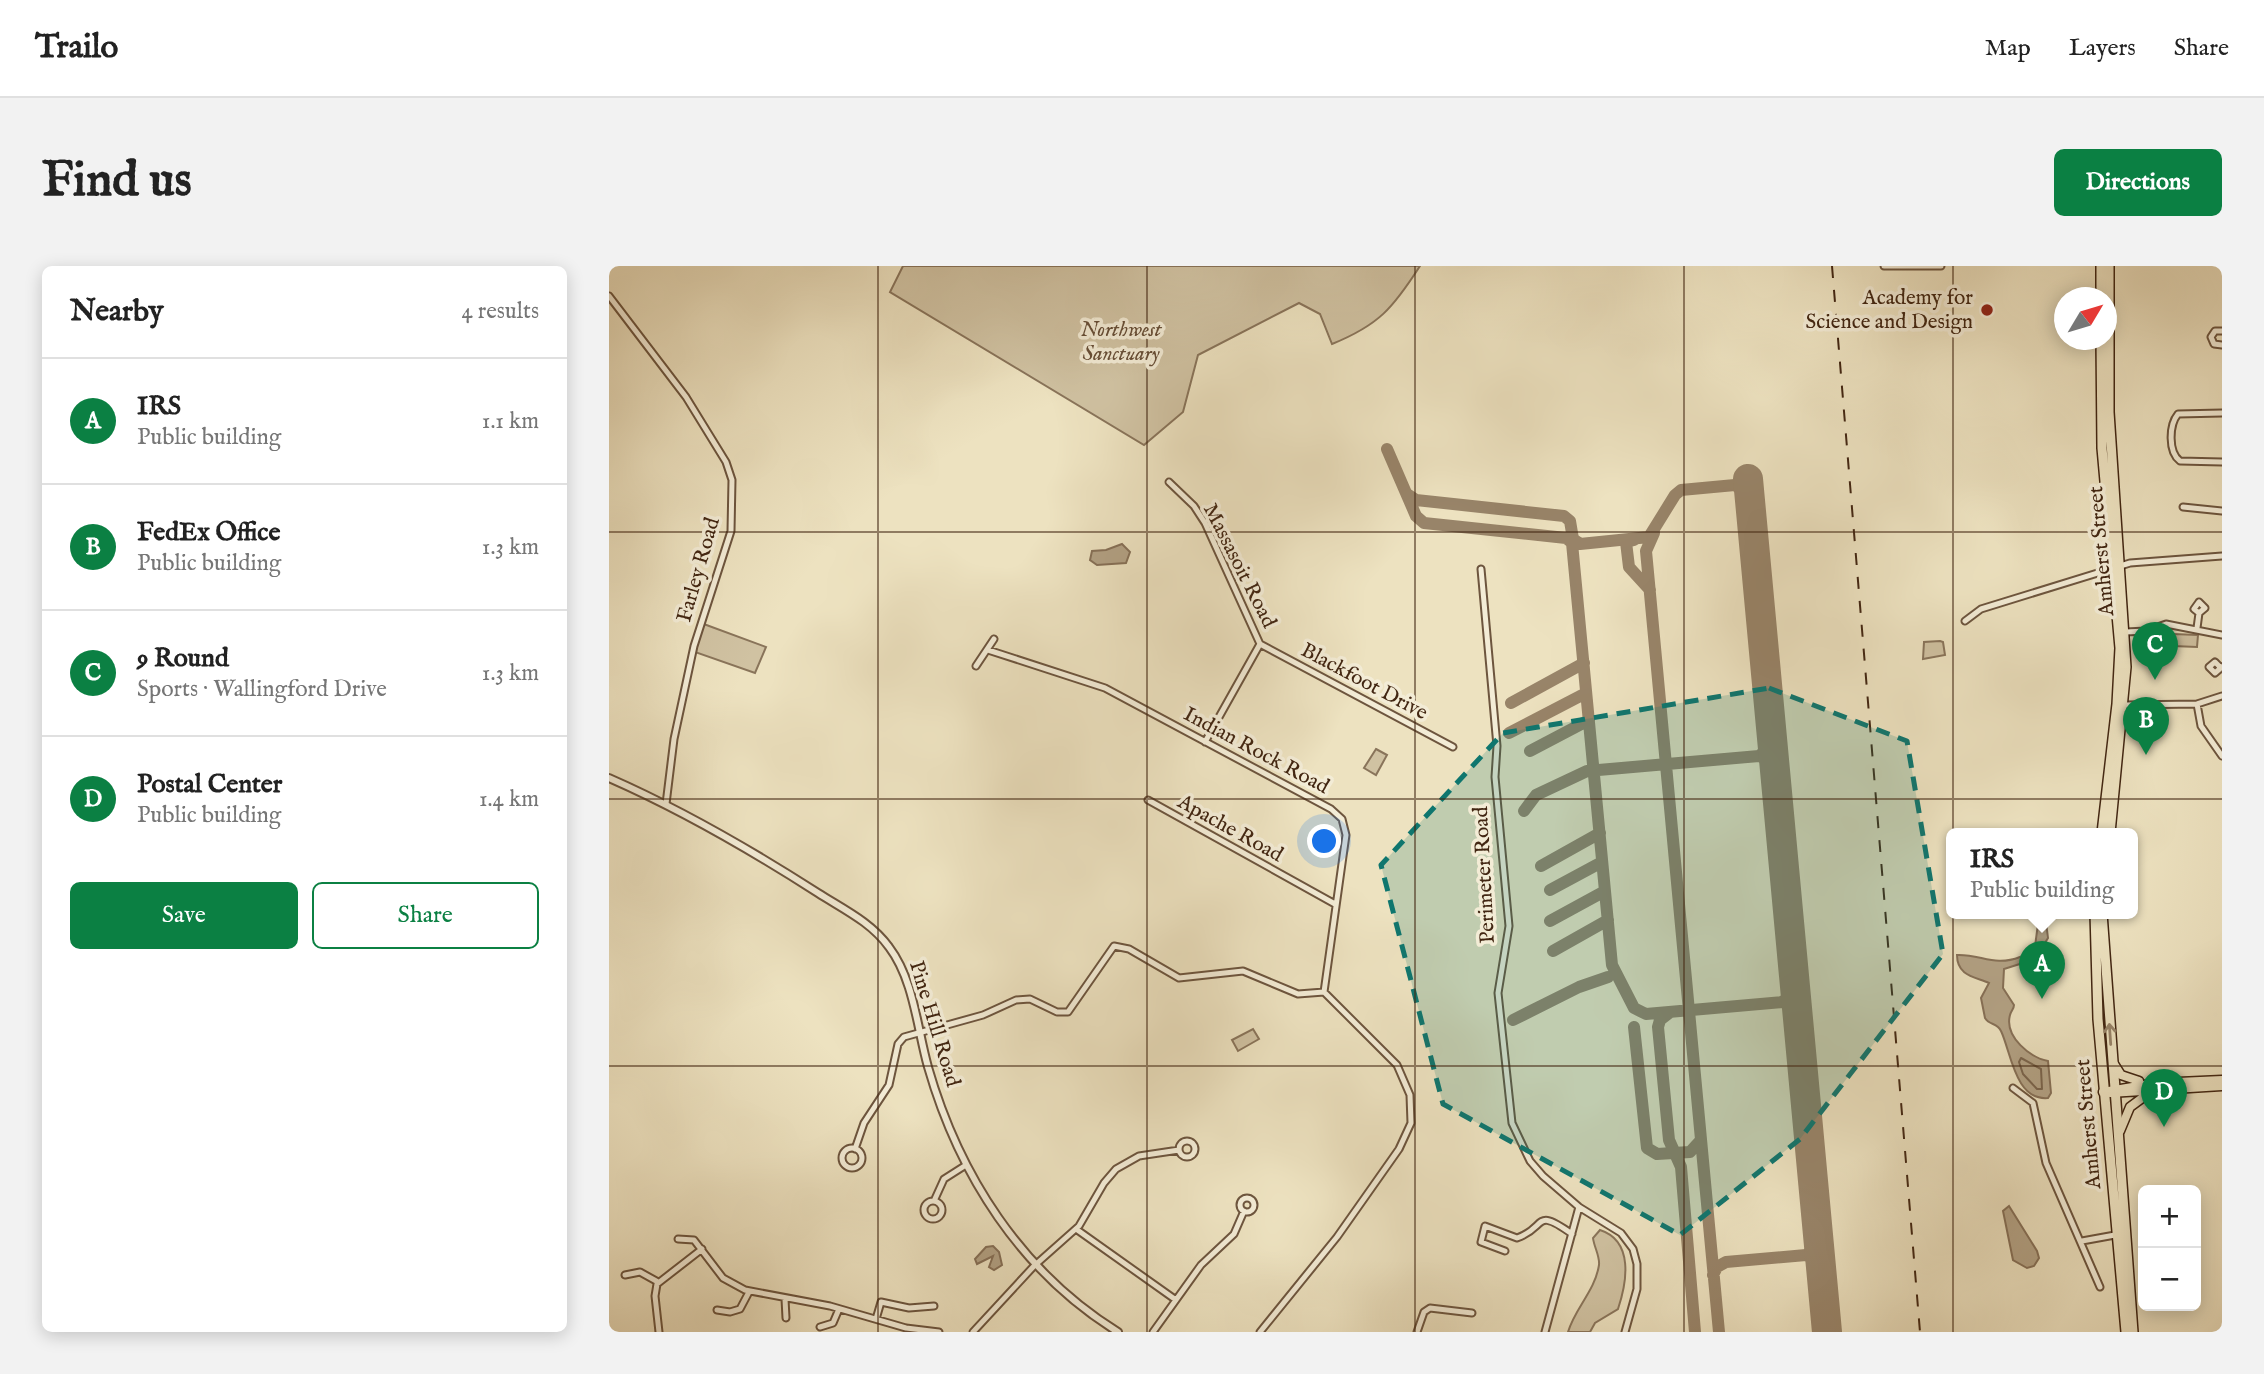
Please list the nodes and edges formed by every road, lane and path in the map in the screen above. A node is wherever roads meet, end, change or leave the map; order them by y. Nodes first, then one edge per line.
1 (1884, 266) edge
2 (1941, 266) edge
3 (2101, 266) edge
4 (2109, 266) edge
5 (1912, 267) edge
6 (2101, 287) edge
7 (609, 296) edge
8 (2222, 331) edge
9 (2222, 345) edge
10 (2101, 350) edge
11 (2222, 413) edge
12 (2222, 462) edge
13 (1168, 482) dead end
14 (2183, 507) dead end
15 (2222, 511) edge
16 (2222, 545) edge
17 (2220, 555) edge
18 (2117, 567) junction
19 (1481, 569) dead end
20 (2199, 614) dead end
21 (1965, 621) dead end
22 (2197, 628) junction
23 (2126, 632) junction
24 (2222, 635) edge
25 (995, 639) dead end
26 (1261, 644) junction
27 (988, 650) junction
28 (975, 666) dead end
29 (2222, 696) edge
30 (2124, 705) junction
31 (2197, 705) junction
32 (1205, 742) junction
33 (1453, 747) dead end
34 (2222, 756) edge
35 (609, 778) edge
36 (1147, 800) dead end
37 (666, 804) junction
38 (2103, 828) edge
39 (2111, 828) edge
40 (1335, 904) junction
41 (2096, 919) edge
42 (2097, 919) edge
43 (1324, 992) junction
44 (919, 1032) junction
45 (2112, 1061) junction
46 (2222, 1080) edge
47 (2156, 1086) junction
48 (2222, 1086) edge
49 (2013, 1088) dead end
50 (2115, 1091) junction
51 (2103, 1092) junction
52 (2119, 1144) junction
53 (855, 1149) dead end
54 (1179, 1150) dead end
55 (966, 1165) junction
56 (934, 1200) dead end
57 (1579, 1207) junction
58 (1244, 1211) dead end
59 (1076, 1229) junction
60 (1572, 1234) junction
61 (2115, 1236) junction
62 (678, 1239) dead end
63 (2082, 1241) junction
64 (702, 1250) junction
65 (1505, 1251) dead end
66 (1034, 1266) junction
67 (625, 1275) dead end
68 (658, 1282) junction
69 (2100, 1287) dead end
70 (749, 1292) junction
71 (785, 1299) junction
72 (1175, 1300) junction
73 (934, 1306) dead end
74 (839, 1309) junction
75 (717, 1310) dead end
76 (1472, 1313) dead end
77 (786, 1318) dead end
78 (876, 1319) junction
79 (820, 1327) dead end
80 (915, 1330) edge
81 (659, 1332) edge
82 (939, 1332) edge
83 (973, 1332) edge
84 (1118, 1332) edge
85 (1153, 1332) edge
86 (1260, 1332) edge
87 (1417, 1332) edge
88 (1545, 1332) edge
89 (1625, 1332) edge
90 (2126, 1332) edge
91 (2133, 1332) edge

1 - 5 street
2 - 5 street
3 - 6 highway
4 - 18 highway, Amherst Street
7 - 37 street, Farley Road
8 - 9 street
10 - 18 highway, Amherst Street
11 - 12 street
13 - 26 street, Massasoit Road
14 - 15 street
16 - 17 street
17 - 18 street
18 - 21 street
18 - 23 highway, Amherst Street
18 - 38 highway, Amherst Street
19 - 57 street, Perimeter Road
20 - 22 street
22 - 23 street
22 - 24 street
23 - 30 highway, Amherst Street
25 - 27 street
26 - 32 street, Massasoit Road
26 - 33 street, Blackfoot Drive
27 - 28 street
27 - 32 street, Indian Rock Road
29 - 31 street
30 - 31 street
30 - 39 highway, Amherst Street
31 - 34 street
32 - 40 street, Indian Rock Road
35 - 37 street, Pine Hill Road
36 - 40 street, Apache Road
37 - 44 street, Pine Hill Road
40 - 43 street, Indian Rock Road
41 - 51 highway, Amherst Street
45 -> 42 highway, Amherst Street
43 - 44 street
43 - 86 street
44 - 53 street
44 - 55 street, Pine Hill Road
45 - 47 main road
45 - 50 highway, Amherst Street
46 - 47 main road
47 - 48 main road
47 - 50 main road
47 - 52 main road
49 - 63 street
50 - 51 main road
50 - 52 highway, Amherst Street
51 - 61 highway, Amherst Street
52 - 91 highway, Amherst Street
54 - 59 street
55 - 56 street
55 - 66 street, Pine Hill Road
57 - 60 street
57 - 89 street, Perimeter Road
58 - 72 street
59 - 66 street
59 - 72 street
60 - 65 street
60 - 88 street
61 - 63 street
61 - 90 highway, Amherst Street
62 - 64 street
63 - 69 street
64 - 68 street
64 - 70 street
66 - 83 street
66 - 84 street, Pine Hill Road
67 - 68 street
68 - 81 street
70 - 71 street
70 - 75 street
71 - 74 street
71 - 77 street
72 - 85 street
73 - 78 street
74 - 78 street
74 - 79 street
76 - 87 street
78 - 80 street
80 - 82 street

